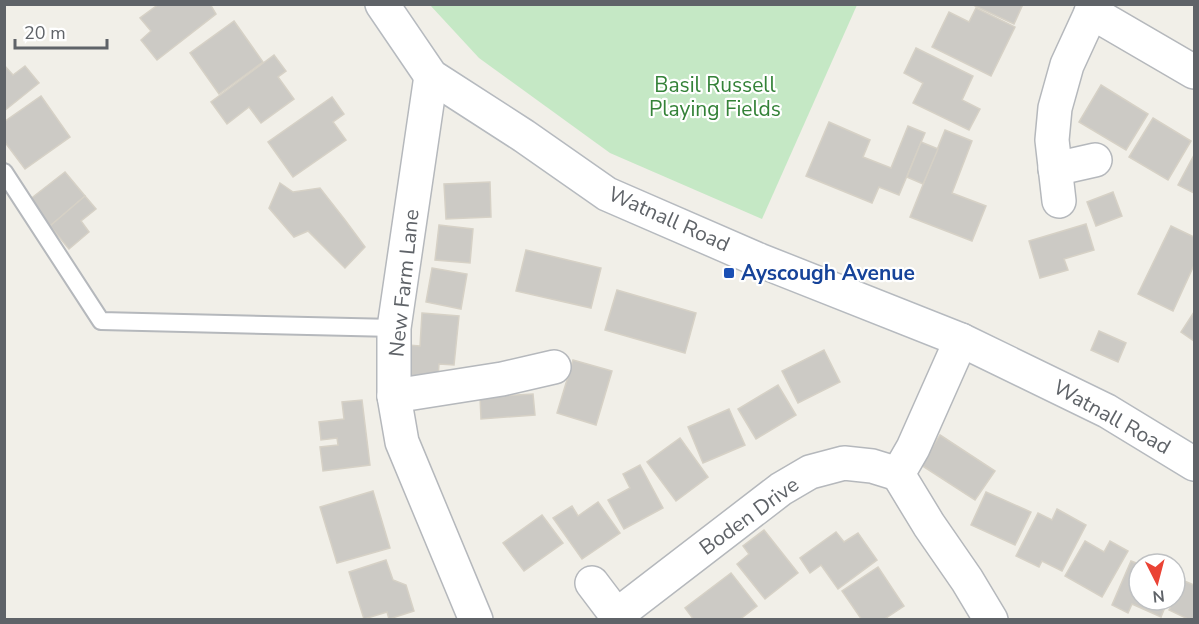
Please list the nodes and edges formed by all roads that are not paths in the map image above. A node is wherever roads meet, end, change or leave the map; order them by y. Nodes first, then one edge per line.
1 (382, 4) edge
2 (1093, 8) edge
3 (1194, 72) edge
4 (431, 76) junction
5 (1095, 160) dead end
6 (1055, 169) junction
7 (4, 172) edge
8 (1059, 201) dead end
9 (394, 328) junction
10 (961, 340) junction
11 (554, 367) dead end
12 (394, 396) junction
13 (1194, 464) edge
14 (898, 474) junction
15 (592, 583) dead end
16 (618, 617) edge
17 (476, 620) edge
18 (991, 620) edge

1 - 4 street, Watnall Road
2 - 3 street
2 - 6 street
4 - 9 street, New Farm Lane
4 - 10 street, Watnall Road
5 - 6 street
6 - 8 street
7 - 9 lane
9 - 12 street, New Farm Lane
10 - 13 street, Watnall Road
10 - 14 street
11 - 12 street
12 - 17 street, New Farm Lane
14 - 16 street, Boden Drive
14 - 18 street
15 - 16 street, Boden Drive

